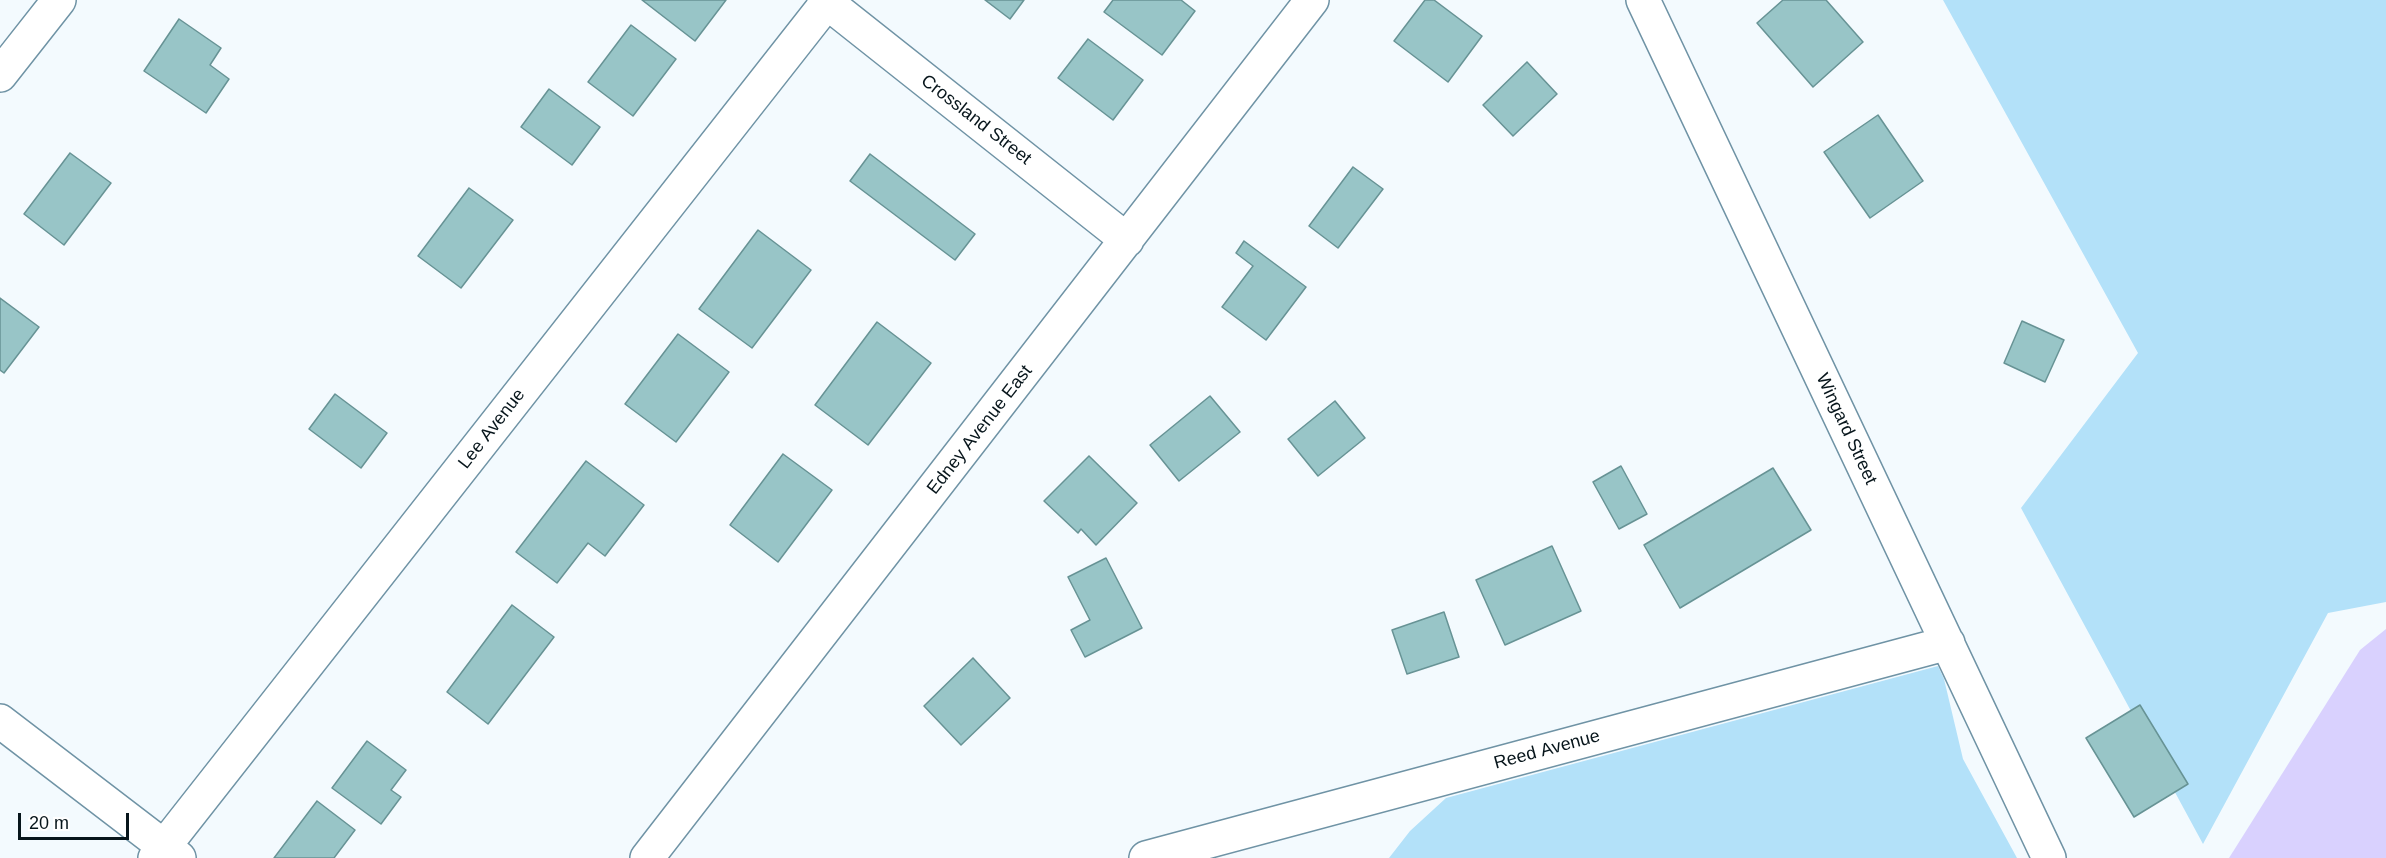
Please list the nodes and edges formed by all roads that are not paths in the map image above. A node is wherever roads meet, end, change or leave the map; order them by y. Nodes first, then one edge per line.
1 (59, 0) edge
2 (1312, 0) edge
3 (1643, 0) edge
4 (827, 1) edge
5 (0, 75) edge
6 (1127, 240) junction
7 (1948, 643) junction
8 (0, 721) edge
9 (166, 854) edge
10 (647, 858) edge
11 (1146, 858) edge
12 (2049, 858) edge

1 - 5 street
2 - 6 street, Edney Avenue East
3 - 7 street, Wingard Street
4 - 6 street, Crossland Street
4 - 9 street, Lee Avenue
6 - 10 street, Edney Avenue East
7 - 11 street, Reed Avenue
7 - 12 street, Wingard Street
8 - 9 street

